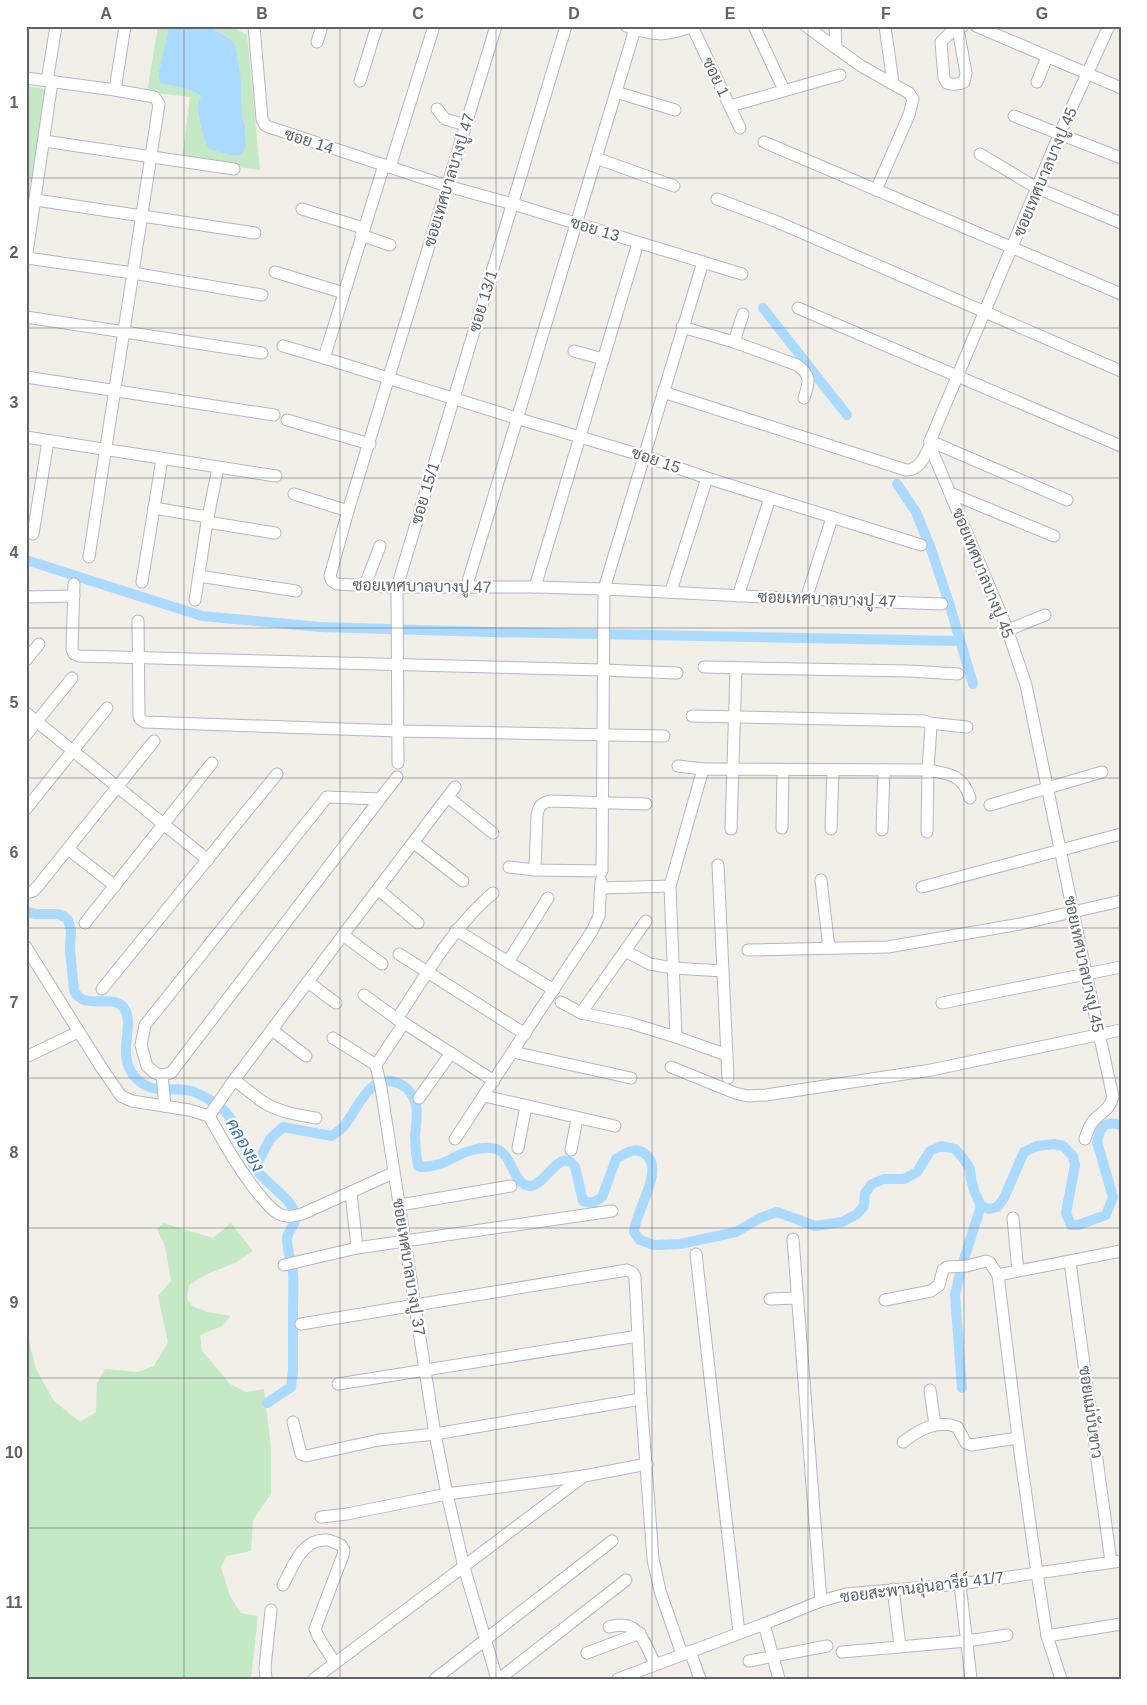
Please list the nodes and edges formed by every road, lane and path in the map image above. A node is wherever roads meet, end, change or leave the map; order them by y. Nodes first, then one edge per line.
1 (56, 26) edge
2 (125, 26) edge
3 (322, 26) edge
4 (377, 26) edge
5 (434, 26) edge
6 (496, 26) edge
7 (566, 26) edge
8 (692, 26) edge
9 (754, 26) edge
10 (806, 26) edge
11 (835, 26) edge
12 (885, 26) edge
13 (976, 26) edge
14 (1108, 26) edge
15 (251, 27) edge
16 (631, 28) edge
17 (317, 42) dead end
18 (836, 48) junction
19 (1047, 56) junction
20 (1088, 74) junction
21 (840, 75) dead end
22 (26, 78) edge
23 (360, 81) dead end
24 (50, 82) junction
25 (1037, 82) dead end
26 (893, 84) junction
27 (1121, 88) edge
28 (115, 90) junction
29 (784, 90) junction
30 (616, 92) junction
31 (730, 106) junction
32 (437, 109) dead end
33 (675, 110) dead end
34 (1014, 116) dead end
35 (466, 125) junction
36 (740, 128) dead end
37 (1060, 133) junction
38 (44, 141) junction
39 (764, 142) dead end
40 (980, 154) dead end
41 (150, 156) junction
42 (596, 158) junction
43 (1121, 158) edge
44 (387, 166) junction
45 (234, 169) dead end
46 (448, 186) junction
47 (674, 186) dead end
48 (1037, 188) junction
49 (876, 190) junction
50 (717, 198) dead end
51 (36, 200) junction
52 (513, 204) junction
53 (302, 210) dead end
54 (141, 216) junction
55 (576, 223) junction
56 (1121, 223) edge
57 (362, 232) junction
58 (255, 233) dead end
59 (638, 243) junction
60 (390, 246) dead end
61 (1012, 248) junction
62 (26, 259) edge
63 (703, 262) junction
64 (275, 272) dead end
65 (133, 273) junction
66 (742, 274) dead end
67 (344, 293) junction
68 (1121, 294) edge
69 (262, 295) dead end
70 (798, 308) dead end
71 (984, 313) junction
72 (743, 314) dead end
73 (26, 317) edge
74 (682, 327) junction
75 (124, 332) junction
76 (734, 342) junction
77 (283, 346) dead end
78 (574, 351) dead end
79 (262, 352) dead end
80 (324, 358) junction
81 (603, 359) junction
82 (1121, 371) edge
83 (958, 376) junction
84 (26, 377) edge
85 (389, 379) junction
86 (115, 390) junction
87 (663, 392) junction
88 (804, 398) dead end
89 (453, 399) junction
90 (274, 414) dead end
91 (516, 418) junction
92 (287, 420) dead end
93 (26, 437) edge
94 (580, 437) junction
95 (48, 440) junction
96 (370, 444) junction
97 (930, 444) junction
98 (1121, 446) edge
99 (105, 450) junction
100 (644, 456) junction
101 (162, 459) junction
102 (218, 468) junction
103 (276, 476) dead end
104 (707, 478) junction
105 (950, 493) junction
106 (294, 494) dead end
107 (770, 498) junction
108 (1067, 500) dead end
109 (154, 508) junction
110 (348, 511) junction
111 (832, 518) junction
112 (208, 519) junction
113 (275, 533) dead end
114 (33, 534) dead end
115 (1054, 536) dead end
116 (921, 545) dead end
117 (380, 546) dead end
118 (89, 557) dead end
119 (199, 576) junction
120 (142, 582) dead end
121 (74, 584) dead end
122 (366, 585) junction
123 (397, 587) junction
124 (535, 587) junction
125 (466, 588) junction
126 (604, 589) junction
127 (296, 591) dead end
128 (671, 591) junction
129 (74, 596) junction
130 (738, 596) junction
131 (26, 597) edge
132 (806, 599) junction
133 (195, 600) dead end
134 (942, 604) dead end
135 (1045, 615) dead end
136 (138, 621) dead end
137 (1008, 630) junction
138 (39, 644) dead end
139 (139, 657) junction
140 (26, 660) edge
141 (397, 664) junction
142 (704, 667) dead end
143 (736, 668) junction
144 (603, 670) junction
145 (677, 674) dead end
146 (958, 674) dead end
147 (72, 678) dead end
148 (107, 708) dead end
149 (26, 713) edge
150 (692, 716) dead end
151 (734, 716) junction
152 (37, 721) junction
153 (929, 723) junction
154 (967, 726) dead end
155 (398, 731) junction
156 (26, 734) edge
157 (603, 736) junction
158 (664, 736) dead end
159 (154, 742) dead end
160 (73, 750) junction
161 (212, 763) dead end
162 (398, 763) dead end
163 (678, 766) dead end
164 (703, 769) junction
165 (733, 770) junction
166 (783, 770) junction
167 (833, 770) junction
168 (884, 770) junction
169 (928, 770) junction
170 (1102, 772) dead end
171 (277, 774) dead end
172 (397, 777) dead end
173 (118, 787) junction
174 (1049, 789) junction
175 (970, 798) dead end
176 (380, 800) junction
177 (602, 803) junction
178 (646, 804) dead end
179 (990, 805) dead end
180 (26, 810) edge
181 (164, 824) junction
182 (782, 828) dead end
183 (731, 829) dead end
184 (831, 829) dead end
185 (882, 830) dead end
186 (927, 832) dead end
187 (493, 833) dead end
188 (1121, 834) edge
189 (414, 843) junction
190 (68, 848) junction
191 (1060, 851) junction
192 (208, 860) junction
193 (718, 865) dead end
194 (509, 867) dead end
195 (535, 870) junction
196 (602, 871) junction
197 (821, 880) dead end
198 (463, 881) dead end
199 (115, 886) junction
200 (670, 886) junction
201 (922, 887) dead end
202 (601, 888) junction
203 (378, 889) junction
204 (493, 893) dead end
205 (26, 894) edge
206 (548, 898) dead end
207 (1121, 901) edge
208 (1073, 912) junction
209 (646, 920) dead end
210 (418, 922) dead end
211 (85, 923) dead end
212 (456, 930) junction
213 (343, 935) junction
214 (26, 947) edge
215 (829, 948) junction
216 (748, 950) dead end
217 (625, 951) junction
218 (399, 954) dead end
219 (508, 962) junction
220 (382, 964) dead end
221 (1121, 967) edge
222 (673, 968) junction
223 (723, 971) junction
224 (427, 973) junction
225 (1086, 974) junction
226 (308, 982) junction
227 (102, 990) dead end
228 (554, 990) junction
229 (364, 995) dead end
230 (561, 1002) dead end
231 (942, 1003) dead end
232 (336, 1004) dead end
233 (581, 1013) junction
234 (401, 1021) junction
235 (272, 1030) junction
236 (1121, 1030) edge
237 (78, 1032) junction
238 (525, 1034) junction
239 (1098, 1034) junction
240 (676, 1037) junction
241 (333, 1038) dead end
242 (513, 1052) junction
243 (450, 1053) junction
244 (306, 1056) dead end
245 (727, 1056) junction
246 (26, 1057) edge
247 (376, 1065) junction
248 (671, 1067) dead end
249 (162, 1075) junction
250 (631, 1078) dead end
251 (728, 1078) dead end
252 (234, 1080) junction
253 (494, 1081) junction
254 (484, 1096) junction
255 (419, 1098) dead end
256 (165, 1106) junction
257 (526, 1106) junction
258 (213, 1110) junction
259 (316, 1118) dead end
260 (577, 1119) junction
261 (615, 1126) dead end
262 (455, 1139) dead end
263 (1085, 1139) dead end
264 (518, 1148) dead end
265 (571, 1150) dead end
266 (393, 1173) junction
267 (511, 1186) dead end
268 (351, 1192) junction
269 (400, 1205) junction
270 (612, 1211) dead end
271 (1013, 1218) dead end
272 (794, 1239) dead end
273 (405, 1241) junction
274 (357, 1248) junction
275 (1121, 1251) edge
276 (696, 1254) dead end
277 (1070, 1262) junction
278 (288, 1264) dead end
279 (1018, 1271) junction
280 (998, 1275) junction
281 (798, 1298) junction
282 (770, 1299) dead end
283 (884, 1300) dead end
284 (416, 1306) junction
285 (301, 1324) dead end
286 (638, 1336) junction
287 (426, 1370) junction
288 (338, 1384) dead end
289 (930, 1390) dead end
290 (641, 1399) junction
291 (293, 1422) dead end
292 (935, 1425) junction
293 (435, 1434) junction
294 (1018, 1438) junction
295 (903, 1442) dead end
296 (647, 1464) junction
297 (584, 1476) junction
298 (447, 1494) junction
299 (321, 1517) dead end
300 (612, 1541) dead end
301 (1116, 1561) edge
302 (464, 1567) junction
303 (1037, 1573) junction
304 (626, 1580) dead end
305 (283, 1584) dead end
306 (960, 1584) junction
307 (893, 1589) junction
308 (821, 1601) junction
309 (270, 1610) dead end
310 (764, 1624) junction
311 (1121, 1624) edge
312 (609, 1627) dead end
313 (640, 1633) junction
314 (738, 1633) junction
315 (1007, 1635) dead end
316 (1047, 1636) junction
317 (485, 1639) junction
318 (967, 1641) junction
319 (827, 1646) dead end
320 (900, 1646) junction
321 (587, 1652) dead end
322 (686, 1652) junction
323 (842, 1652) dead end
324 (773, 1656) junction
325 (749, 1661) dead end
326 (335, 1663) junction
327 (655, 1664) junction
328 (266, 1679) edge
329 (314, 1679) edge
330 (434, 1679) edge
331 (498, 1679) edge
332 (618, 1679) edge
333 (700, 1679) edge
334 (779, 1679) edge
335 (971, 1679) edge
336 (1061, 1679) edge

1 - 24 street
2 - 28 street
3 - 17 street
4 - 23 street
5 - 44 street
6 - 35 street, ซอยเทศบาลบางปู 47
7 - 52 street, ซอย 13/1
8 - 16 street
8 - 31 street, ซอย 1
9 - 29 street
10 - 18 street
11 - 18 street
12 - 26 street
13 - 19 street
14 - 20 street, ซอยเทศบาลบางปู 45
15 - 44 street, ซอย 14
16 - 30 street
18 - 26 street
19 - 20 street
19 - 25 street
20 - 27 street
20 - 37 street, ซอยเทศบาลบางปู 45
21 - 29 street
22 - 24 street
24 - 28 street
24 - 38 street
26 - 49 street
28 - 41 street
29 - 31 street
30 - 33 street
30 - 42 street
31 - 36 street, ซอย 1
32 - 35 street
34 - 37 street
35 - 46 street, ซอยเทศบาลบางปู 47
37 - 43 street
37 - 48 street, ซอยเทศบาลบางปู 45
38 - 41 street
38 - 51 street
39 - 49 street
40 - 48 street
41 - 45 street
41 - 54 street
42 - 47 street
42 - 55 street
44 - 46 street, ซอย 14
44 - 57 street
46 - 52 street, ซอย 13
46 - 85 street, ซอยเทศบาลบางปู 47
48 - 56 street
48 - 61 street, ซอยเทศบาลบางปู 45
49 - 61 street
50 - 71 street
51 - 54 street
51 - 62 street
52 - 55 street, ซอย 13
52 - 89 street, ซอย 13/1
53 - 57 street
54 - 58 street
54 - 65 street
55 - 59 street, ซอย 13
55 - 91 street
57 - 60 street
57 - 67 street
59 - 63 street, ซอย 13
59 - 81 street
61 - 68 street
61 - 71 street, ซอยเทศบาลบางปู 45
62 - 65 street
63 - 66 street, ซอย 13
63 - 74 street
64 - 67 street
65 - 69 street
65 - 75 street
67 - 80 street
70 - 83 street
71 - 82 street
71 - 83 street, ซอยเทศบาลบางปู 45
72 - 76 street
73 - 75 street
74 - 76 street
74 - 87 street
75 - 79 street
75 - 86 street
76 - 88 street
77 - 80 street, ซอย 15
78 - 81 street
80 - 85 street, ซอย 15
81 - 94 street
83 - 97 street, ซอยเทศบาลบางปู 45
83 - 98 street
84 - 86 street
85 - 89 street, ซอย 15
85 - 96 street, ซอยเทศบาลบางปู 47
86 - 90 street
86 - 99 street
87 - 97 street
87 - 100 street
89 - 91 street, ซอย 15
89 - 123 street, ซอย 15/1
91 - 94 street, ซอย 15
91 - 125 street
92 - 96 street
93 - 95 street
94 - 100 street, ซอย 15
94 - 124 street
95 - 99 street
95 - 114 street
96 - 110 street, ซอยเทศบาลบางปู 47
97 - 105 street, ซอยเทศบาลบางปู 45
97 - 108 street
99 - 101 street
99 - 118 street
100 - 104 street, ซอย 15
100 - 126 street
101 - 102 street
101 - 109 street
102 - 103 street
102 - 112 street
104 - 107 street, ซอย 15
104 - 128 street
105 - 115 street
105 - 137 street, ซอยเทศบาลบางปู 45
106 - 110 street
107 - 111 street, ซอย 15
107 - 130 street
109 - 112 street
109 - 120 street
110 - 122 street, ซอยเทศบาลบางปู 47
111 - 116 street, ซอย 15
111 - 132 street
112 - 113 street
112 - 119 street
117 - 122 street
119 - 127 street
119 - 133 street
121 - 129 street
122 - 123 street, ซอยเทศบาลบางปู 47
123 - 125 street, ซอยเทศบาลบางปู 47
123 - 141 street, ซอย 15/1
124 - 125 street, ซอยเทศบาลบางปู 47
124 - 126 street, ซอยเทศบาลบางปู 47
126 - 128 street, ซอยเทศบาลบางปู 47
126 - 144 street
128 - 130 street, ซอยเทศบาลบางปู 47
129 - 131 street
129 - 139 street
130 - 132 street, ซอยเทศบาลบางปู 47
132 - 134 street, ซอยเทศบาลบางปู 47
135 - 137 street
136 - 139 street
137 - 174 street, ซอยเทศบาลบางปู 45
138 - 140 street
139 - 141 street
139 - 155 street
141 - 144 street
141 - 155 street, ซอย 15/1
142 - 143 street
143 - 146 street
143 - 151 street
144 - 145 street
144 - 157 street
147 - 152 street
148 - 160 street
149 - 152 street
150 - 151 street
151 - 153 street
151 - 165 street
152 - 156 street
152 - 160 street
153 - 154 street
153 - 169 street
155 - 157 street
155 - 162 street, ซอย 15/1
157 - 158 street
157 - 177 street
159 - 173 street
160 - 173 street
160 - 180 street
161 - 181 street
163 - 164 street
164 - 165 street
164 - 200 street
165 - 166 street
165 - 183 street
166 - 167 street
166 - 182 street
167 - 168 street
167 - 184 street
168 - 169 street
168 - 185 street
169 - 175 street
169 - 186 street
170 - 174 street
171 - 192 street
172 - 176 street
173 - 181 street
173 - 190 street
174 - 179 street
174 - 191 street, ซอยเทศบาลบางปู 45
176 - 249 street
176 - 249 street
177 - 178 street
177 - 195 street
177 - 196 street
181 - 192 street
181 - 199 street
187 - 189 street
188 - 191 street
189 - 198 street
189 - 203 street
190 - 199 street
190 - 205 street
191 - 201 street
191 - 208 street, ซอยเทศบาลบางปู 45
192 - 227 street
193 - 223 street
194 - 195 street
195 - 196 street
196 - 202 street
197 - 215 street
199 - 211 street
200 - 202 street
200 - 222 street
202 - 228 street
203 - 210 street
203 - 213 street
204 - 212 street
206 - 219 street
207 - 208 street
208 - 215 street
208 - 225 street, ซอยเทศบาลบางปู 45
209 - 217 street
212 - 219 street
212 - 224 street
213 - 220 street
213 - 226 street
214 - 237 street
215 - 216 street
217 - 222 street
217 - 233 street
218 - 224 street
219 - 228 street
221 - 225 street
222 - 223 street
222 - 240 street
223 - 245 street
224 - 234 street
224 - 238 street
225 - 231 street
225 - 239 street, ซอยเทศบาลบางปู 45
226 - 232 street
226 - 235 street
228 - 238 street
229 - 234 street
230 - 233 street
233 - 240 street
234 - 243 street
234 - 247 street
235 - 244 street
235 - 252 street
236 - 239 street
237 - 246 street
237 - 256 street
238 - 242 street
239 - 248 street
239 - 263 street, ซอยเทศบาลบางปู 45
240 - 245 street
241 - 247 street
242 - 250 street
242 - 253 street
243 - 253 street
243 - 255 street
245 - 251 street
247 - 266 street, ซอยเทศบาลบางปู 37
249 - 256 street
252 - 258 street
252 - 259 street
253 - 254 street
254 - 257 street
254 - 262 street
256 - 258 street
257 - 260 street
257 - 264 street
258 - 268 street
260 - 261 street
260 - 265 street
266 - 268 street
266 - 269 street, ซอยเทศบาลบางปู 37
267 - 269 street
268 - 274 street
269 - 273 street, ซอยเทศบาลบางปู 37
270 - 273 street
271 - 279 street
272 - 281 street
273 - 274 street
273 - 284 street, ซอยเทศบาลบางปู 37
274 - 278 street
275 - 277 street
276 - 314 street
277 - 279 street
277 - 301 street, ซอยแม่บับขาว
279 - 280 street
280 - 283 street
280 - 294 street
281 - 282 street
281 - 308 street
284 - 285 street
284 - 286 street
284 - 287 street, ซอยเทศบาลบางปู 37
286 - 287 street
286 - 290 street
287 - 288 street
287 - 293 street, ซอยเทศบาลบางปู 37
289 - 292 street
290 - 293 street
290 - 296 street
291 - 293 street
292 - 294 street
292 - 295 street
293 - 298 street, ซอยเทศบาลบางปู 37
294 - 303 street
296 - 297 street
296 - 322 street
297 - 298 street
297 - 302 street
298 - 299 street
298 - 302 street, ซอยเทศบาลบางปู 37
300 - 317 street
301 - 303 street, ซอยสะพานอุ่นอารีย์ 41/7
302 - 317 street, ซอยเทศบาลบางปู 37
302 - 326 street
303 - 306 street, ซอยสะพานอุ่นอารีย์ 41/7
303 - 316 street
304 - 331 street
305 - 326 street
306 - 307 street, ซอยสะพานอุ่นอารีย์ 41/7
306 - 318 street
307 - 308 street, ซอยสะพานอุ่นอารีย์ 41/7
307 - 320 street
308 - 310 street, ซอยสะพานอุ่นอารีย์ 41/7
309 - 328 street
310 - 314 street, ซอยสะพานอุ่นอารีย์ 41/7
310 - 324 street
311 - 316 street
312 - 313 street
313 - 321 street
313 - 327 street
314 - 322 street, ซอยสะพานอุ่นอารีย์ 41/7
315 - 318 street
316 - 336 street
317 - 330 street
317 - 331 street, ซอยเทศบาลบางปู 37
318 - 320 street
318 - 335 street
319 - 324 street
320 - 323 street
322 - 327 street, ซอยสะพานอุ่นอารีย์ 41/7
322 - 333 street
324 - 325 street
324 - 334 street
326 - 329 street
327 - 332 street, ซอยสะพานอุ่นอารีย์ 41/7

